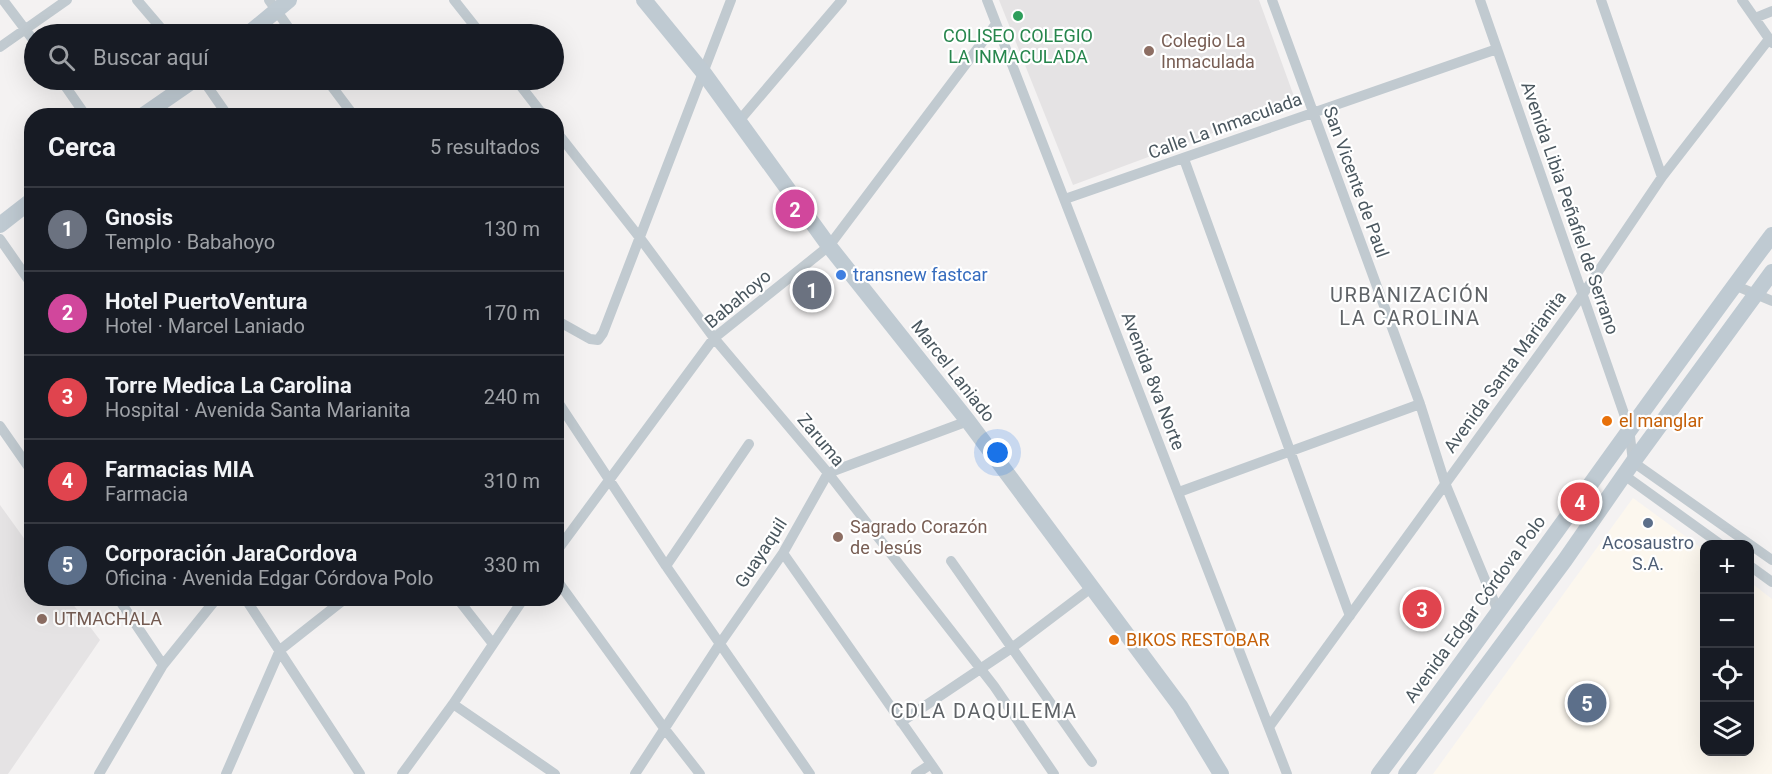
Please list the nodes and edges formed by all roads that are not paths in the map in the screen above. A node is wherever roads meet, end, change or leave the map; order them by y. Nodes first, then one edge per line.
1 (3, 0) edge
2 (67, 0) edge
3 (137, 0) edge
4 (290, 0) edge
5 (454, 0) edge
6 (644, 0) edge
7 (731, 0) edge
8 (842, 0) edge
9 (987, 0) edge
10 (1272, 0) edge
11 (1479, 0) edge
12 (1601, 0) edge
13 (1742, 0) edge
14 (272, 6) edge
15 (1772, 11) edge
16 (1755, 18) junction
17 (33, 24) edge
18 (157, 24) edge
19 (257, 24) edge
20 (286, 24) edge
21 (473, 24) edge
22 (996, 24) junction
23 (24, 26) edge
24 (24, 30) edge
25 (1771, 41) edge
26 (0, 47) edge
27 (1497, 49) junction
28 (703, 72) junction
29 (68, 90) edge
30 (180, 90) edge
31 (210, 90) edge
32 (334, 90) edge
33 (524, 90) edge
34 (80, 108) edge
35 (154, 108) edge
36 (222, 108) edge
37 (348, 108) edge
38 (538, 108) edge
39 (1313, 112) junction
40 (740, 121) junction
41 (564, 142) edge
42 (1184, 159) junction
43 (1662, 177) junction
44 (1065, 200) junction
45 (24, 206) edge
46 (0, 225) edge
47 (1772, 234) edge
48 (640, 238) junction
49 (0, 240) edge
50 (829, 246) junction
51 (1772, 272) edge
52 (24, 274) edge
53 (1734, 285) junction
54 (1583, 294) junction
55 (1756, 294) junction
56 (1772, 301) edge
57 (564, 324) edge
58 (714, 338) junction
59 (1420, 404) junction
60 (564, 411) edge
61 (968, 421) junction
62 (0, 426) edge
63 (1629, 428) junction
64 (748, 444) dead end
65 (1290, 452) junction
66 (24, 460) edge
67 (1629, 469) junction
68 (828, 473) junction
69 (610, 480) junction
70 (1445, 483) junction
71 (1179, 492) junction
72 (1715, 540) edge
73 (564, 541) edge
74 (783, 553) junction
75 (1772, 560) edge
76 (951, 561) dead end
77 (666, 566) junction
78 (1754, 569) edge
79 (1772, 582) edge
80 (1091, 588) junction
81 (564, 590) edge
82 (123, 606) edge
83 (211, 606) edge
84 (251, 606) edge
85 (336, 606) edge
86 (464, 606) edge
87 (519, 606) edge
88 (1498, 611) junction
89 (1350, 616) junction
90 (493, 644) junction
91 (719, 645) junction
92 (1012, 647) junction
93 (280, 651) junction
94 (163, 665) junction
95 (980, 669) junction
96 (453, 704) junction
97 (901, 722) junction
98 (1269, 727) junction
99 (664, 728) junction
100 (1092, 762) dead end
101 (931, 764) junction
102 (99, 774) edge
103 (226, 774) edge
104 (360, 774) edge
105 (402, 774) edge
106 (555, 774) edge
107 (635, 774) edge
108 (700, 774) edge
109 (810, 774) edge
110 (916, 774) edge
111 (938, 774) edge
112 (1054, 774) edge
113 (1221, 774) edge
114 (1287, 774) edge
115 (1379, 774) edge
116 (1406, 774) edge

1 - 23 street
2 - 17 street
3 - 18 street
4 - 14 main road
5 - 21 street
6 - 28 main road, Marcel Laniado
7 - 28 street
8 - 40 street
9 - 22 street, Avenida 8va Norte
10 - 39 street, San Vicente de Paul
11 - 27 street, Avenida Libia Peñafiel de Serrano
12 - 43 street
13 - 16 street
14 - 19 main road
14 - 20 street
15 - 16 street
16 - 25 street
22 - 44 street, Avenida 8va Norte
22 - 50 street, Babahoyo
24 - 26 street
25 - 43 street, Avenida Santa Marianita
27 - 39 street, Calle La Inmaculada
27 - 54 street, Avenida Libia Peñafiel de Serrano
28 - 40 main road, Marcel Laniado
28 - 48 street
29 - 34 street
30 - 35 main road
31 - 36 street
32 - 37 street
33 - 38 street
39 - 42 street, Calle La Inmaculada
39 - 59 street, San Vicente de Paul
40 - 50 main road, Marcel Laniado
41 - 48 street, Zaruma
42 - 44 street, Calle La Inmaculada
42 - 65 street
43 - 54 street, Avenida Santa Marianita
44 - 71 street, Avenida 8va Norte
45 - 46 main road
47 - 53 main road, Avenida Edgar Córdova Polo
48 - 57 street
48 - 58 street, Zaruma
49 - 52 street
50 - 58 street, Babahoyo
50 - 61 main road, Marcel Laniado
51 - 55 main road
53 - 55 street
53 - 63 main road, Avenida Edgar Córdova Polo
54 - 63 street, Avenida Libia Peñafiel de Serrano
54 - 70 street, Avenida Santa Marianita
55 - 56 street
55 - 67 main road
58 - 68 street, Zaruma
58 - 69 street, Babahoyo
59 - 65 street
59 - 70 street, San Vicente de Paul
60 - 69 street
61 - 68 street
61 - 80 main road, Marcel Laniado
62 - 66 street
63 - 67 street, Avenida Libia Peñafiel de Serrano
63 - 88 main road, Avenida Edgar Córdova Polo
64 - 77 street
65 - 71 street
65 - 89 street
67 - 72 street
67 - 75 street
67 - 116 main road
68 - 74 street, Guayaquil
68 - 95 street, Zaruma
69 - 73 street, Babahoyo
69 - 77 street
70 - 88 street, San Vicente de Paul
70 - 89 street, Avenida Santa Marianita
71 - 98 street, Avenida 8va Norte
74 - 91 street, Guayaquil
74 - 97 street
76 - 92 street
77 - 91 street
78 - 79 street
80 - 92 street
80 - 113 main road, Marcel Laniado
81 - 99 street
82 - 94 street
83 - 94 street
84 - 93 street
85 - 93 street
86 - 90 street
87 - 90 street
88 - 115 main road, Avenida Edgar Córdova Polo
89 - 98 street, Avenida Santa Marianita
90 - 96 street
91 - 99 street, Guayaquil
91 - 109 street
92 - 95 street
92 - 100 street
93 - 103 street
93 - 104 street
94 - 102 street
95 - 97 street
95 - 112 street, Zaruma
96 - 105 street
96 - 106 street
97 - 101 street
98 - 114 street, Avenida 8va Norte
99 - 107 street, Guayaquil
99 - 108 street
101 - 110 street
101 - 111 street

